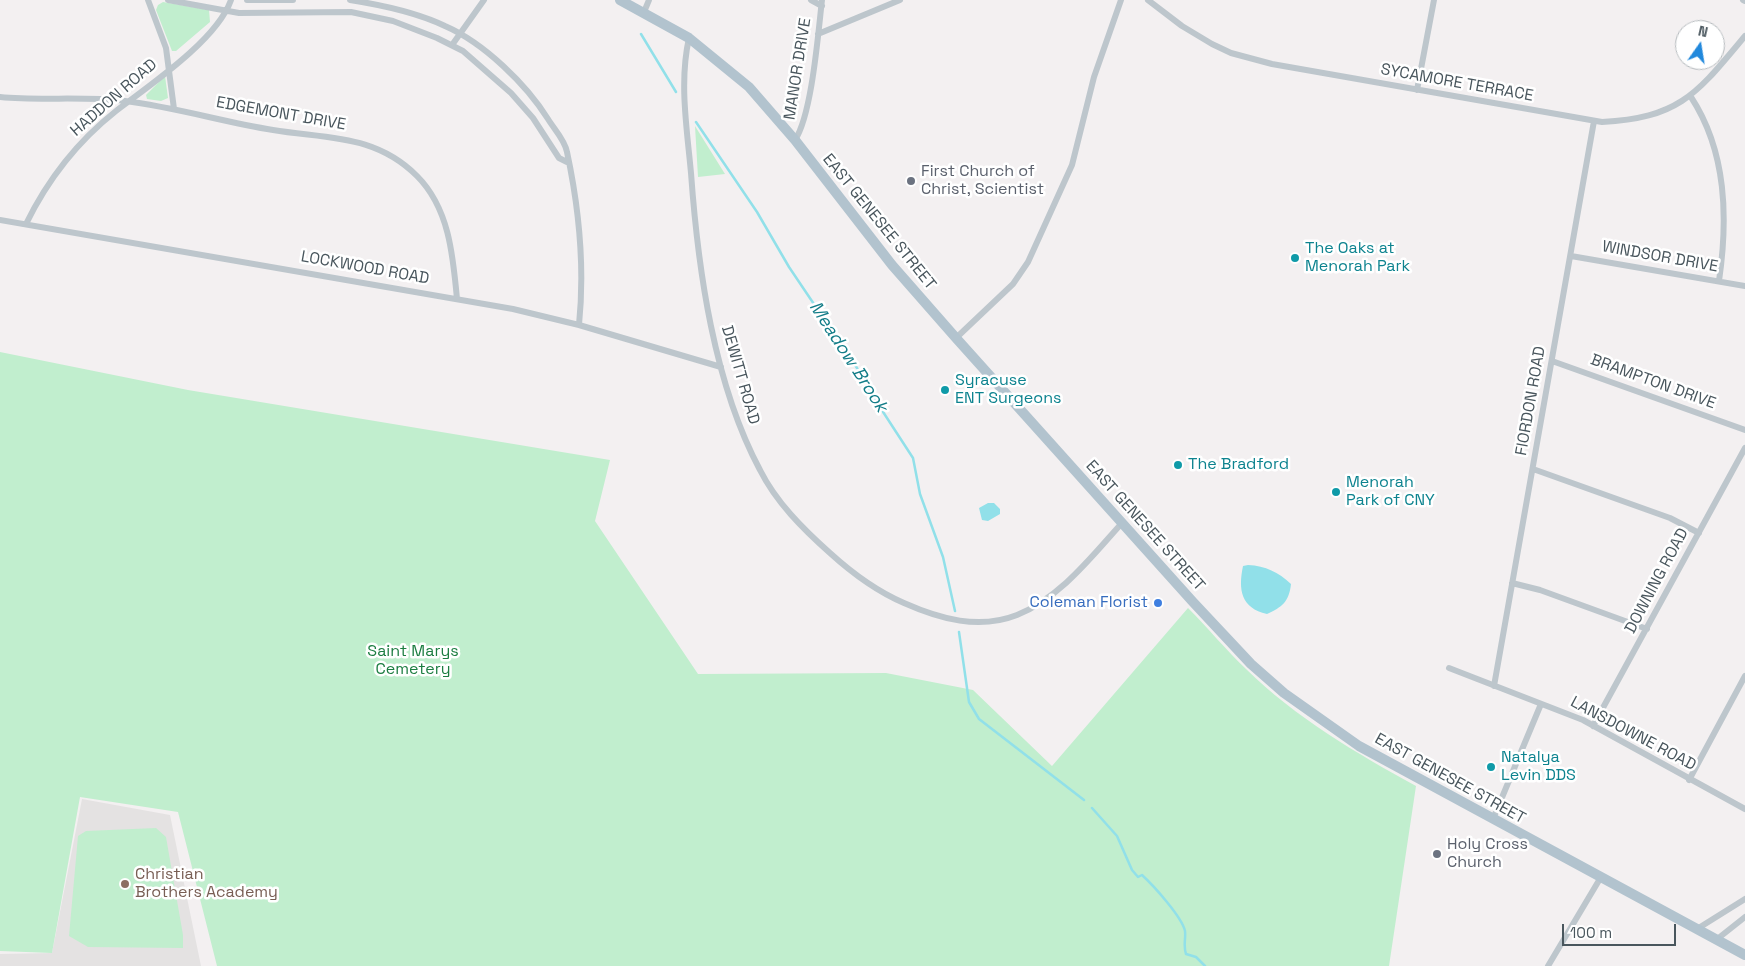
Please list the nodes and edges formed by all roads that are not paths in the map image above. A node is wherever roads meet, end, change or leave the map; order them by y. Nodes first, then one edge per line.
1 (148, 0) edge
2 (168, 0) edge
3 (231, 0) edge
4 (247, 0) edge
5 (293, 0) edge
6 (350, 0) edge
7 (484, 0) edge
8 (620, 0) edge
9 (649, 0) edge
10 (811, 0) edge
11 (900, 0) edge
12 (1121, 0) edge
13 (1148, 0) edge
14 (1434, 0) edge
15 (822, 3) edge
16 (227, 11) junction
17 (644, 12) junction
18 (460, 33) junction
19 (818, 34) junction
20 (1745, 36) edge
21 (690, 38) junction
22 (452, 45) junction
23 (170, 68) junction
24 (1417, 90) junction
25 (0, 97) edge
26 (1691, 97) junction
27 (130, 101) junction
28 (174, 109) junction
29 (1594, 121) junction
30 (795, 140) junction
31 (568, 162) junction
32 (0, 220) edge
33 (26, 224) junction
34 (1571, 256) junction
35 (1719, 281) junction
36 (1745, 286) edge
37 (458, 298) junction
38 (579, 325) junction
39 (956, 338) junction
40 (1552, 361) junction
41 (721, 366) junction
42 (1745, 430) edge
43 (1745, 448) edge
44 (1533, 469) junction
45 (1122, 523) junction
46 (1699, 533) junction
47 (1512, 583) junction
48 (1647, 629) junction
49 (1449, 668) dead end
50 (1745, 677) edge
51 (1494, 686) junction
52 (1541, 704) junction
53 (1593, 726) junction
54 (1689, 780) junction
55 (1745, 809) edge
56 (1493, 820) junction
57 (1600, 877) junction
58 (1745, 899) edge
59 (1745, 917) edge
60 (1697, 929) junction
61 (1716, 940) junction
62 (1745, 955) edge
63 (1548, 966) edge

1 - 23 street, HADDON ROAD
2 - 16 street
3 - 16 street, HADDON ROAD
4 - 5 street
6 - 18 street
7 - 18 street
8 - 17 main road, EAST GENESEE STREET
9 - 17 street
10 - 15 street
11 - 19 street
12 - 39 street
13 - 24 street, SYCAMORE TERRACE
14 - 24 street
15 - 19 street, MANOR DRIVE
16 - 22 street
16 - 23 street, HADDON ROAD
17 - 21 main road, EAST GENESEE STREET
18 - 22 street
18 - 31 street
19 - 30 street, MANOR DRIVE
20 - 26 street, SYCAMORE TERRACE
21 - 30 main road, EAST GENESEE STREET
21 - 41 street, DEWITT ROAD
22 - 31 street
23 - 27 street, HADDON ROAD
23 - 28 street, HADDON ROAD
24 - 29 street, SYCAMORE TERRACE
25 - 27 street, EDGEMONT DRIVE
26 - 29 street, SYCAMORE TERRACE
26 - 35 street
27 - 28 street, EDGEMONT DRIVE
27 - 33 street, HADDON ROAD
28 - 37 street, EDGEMONT DRIVE
29 - 34 street, FIORDON ROAD
30 - 39 main road, EAST GENESEE STREET
31 - 38 street
32 - 33 street, LOCKWOOD ROAD
33 - 37 street, LOCKWOOD ROAD
34 - 35 street, WINDSOR DRIVE
34 - 40 street, FIORDON ROAD
35 - 36 street, WINDSOR DRIVE
37 - 38 street, LOCKWOOD ROAD
38 - 41 street, LOCKWOOD ROAD
39 - 45 main road, EAST GENESEE STREET
40 - 42 street, BRAMPTON DRIVE
40 - 44 street, FIORDON ROAD
41 - 45 street, DEWITT ROAD
43 - 46 street, DOWNING ROAD
44 - 46 street
44 - 47 street, FIORDON ROAD
45 - 56 main road, EAST GENESEE STREET
46 - 48 street, DOWNING ROAD
47 - 48 street
47 - 51 street, FIORDON ROAD
48 - 53 street, DOWNING ROAD
49 - 51 street, LANSDOWNE ROAD
50 - 54 street
51 - 52 street, LANSDOWNE ROAD
52 - 53 street, LANSDOWNE ROAD
52 - 56 street
53 - 54 street, LANSDOWNE ROAD
54 - 55 street, LANSDOWNE ROAD
56 - 57 main road, EAST GENESEE STREET
57 - 60 main road, EAST GENESEE STREET
57 - 63 street
58 - 60 street
59 - 61 street
60 - 61 main road, EAST GENESEE STREET
61 - 62 main road, EAST GENESEE STREET

